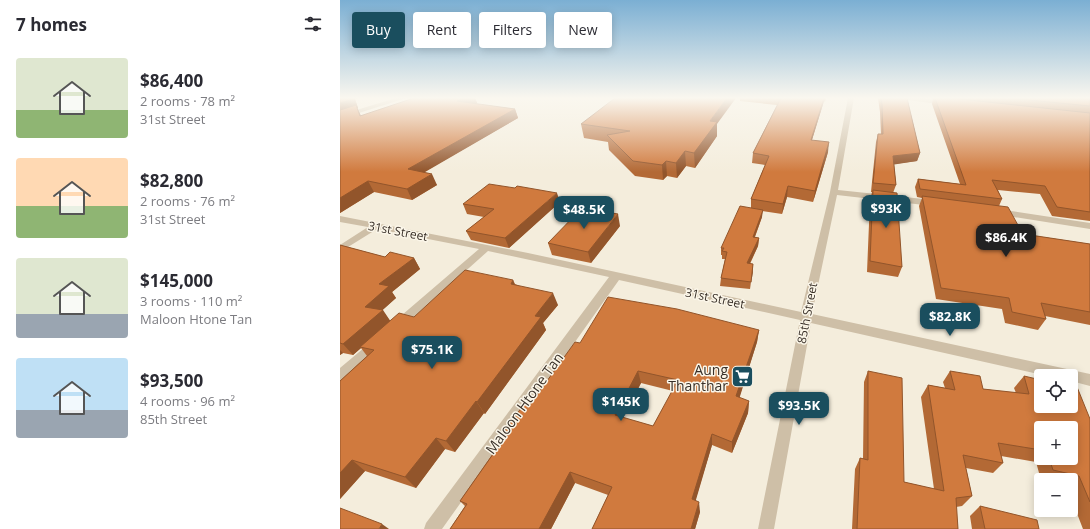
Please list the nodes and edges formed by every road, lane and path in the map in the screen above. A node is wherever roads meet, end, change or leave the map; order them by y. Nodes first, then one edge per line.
1 (847, 123) edge
2 (834, 192) junction
3 (942, 205) edge
4 (987, 210) edge
5 (340, 219) edge
6 (1090, 226) edge
7 (374, 227) junction
8 (486, 248) junction
9 (340, 249) edge
10 (616, 276) junction
11 (806, 317) junction
12 (393, 330) edge
13 (381, 340) edge
14 (1037, 369) edge
15 (340, 376) edge
16 (1078, 378) edge
17 (1090, 380) edge
18 (432, 529) edge
19 (766, 529) edge

1 - 2 street, 85th Street
2 - 3 street
2 - 11 street, 85th Street
4 - 6 street
5 - 7 street, 31st Street
7 - 8 street, 31st Street
7 - 9 street
8 - 10 street, 31st Street
8 - 12 street
10 - 11 street, 31st Street
10 - 18 street, Maloon Htone Tan
11 - 14 street, 31st Street
11 - 19 street, 85th Street
13 - 15 street
16 - 17 street, 31st Street

